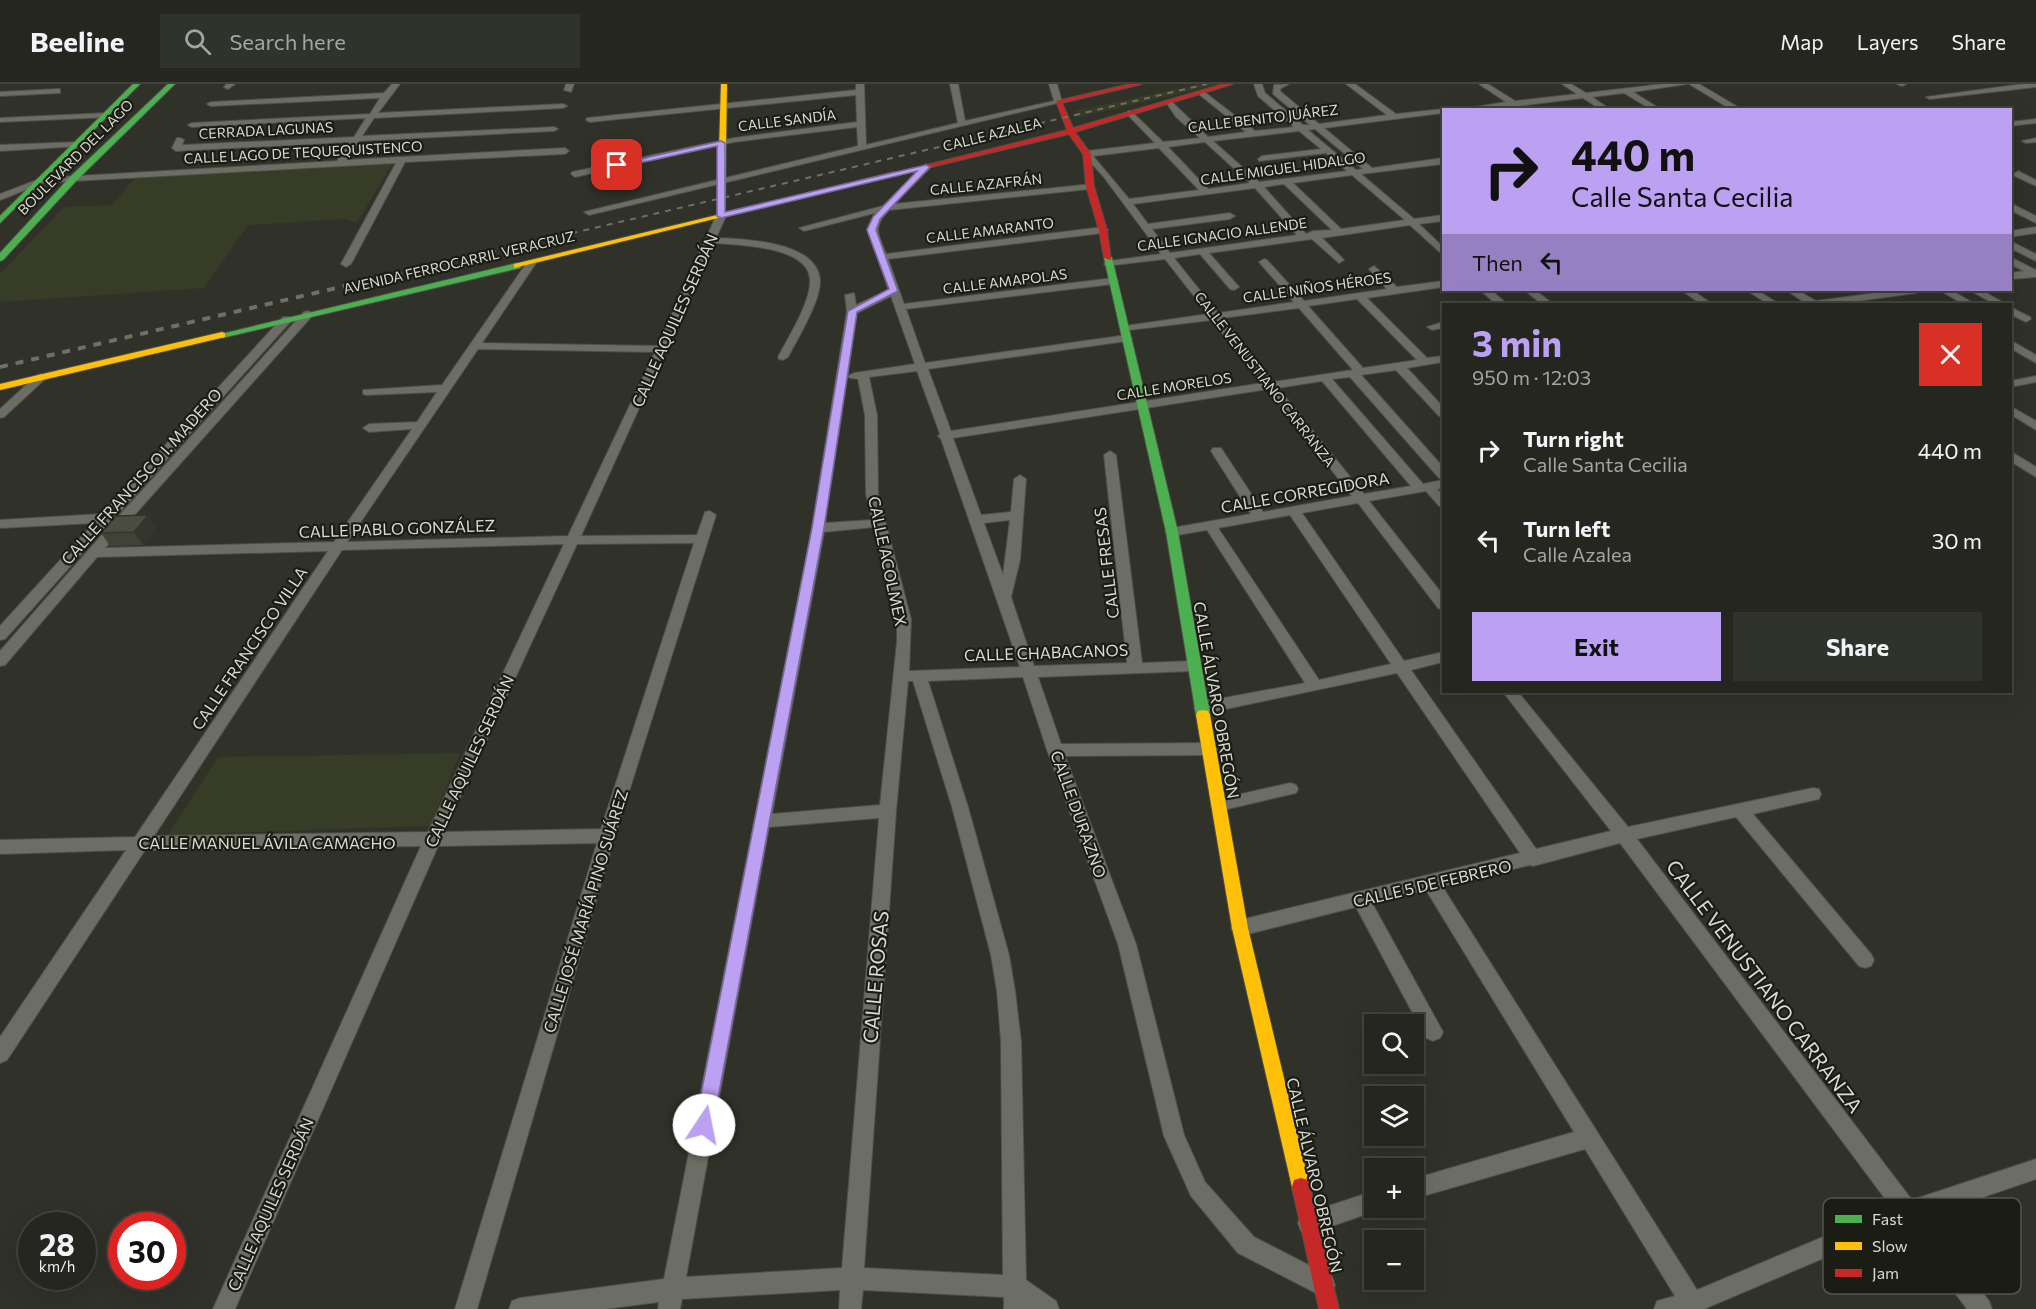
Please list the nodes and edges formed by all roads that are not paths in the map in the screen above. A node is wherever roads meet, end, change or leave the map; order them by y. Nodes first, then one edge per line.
1 (137, 84) edge
2 (172, 84) edge
3 (396, 84) edge
4 (724, 84) edge
5 (954, 84) edge
6 (1053, 84) edge
7 (1139, 84) edge
8 (1230, 84) edge
9 (1258, 84) edge
10 (1285, 84) edge
11 (1350, 84) edge
12 (1483, 84) edge
13 (1566, 84) edge
14 (1614, 84) edge
15 (1683, 84) edge
16 (1693, 84) edge
17 (65, 85) edge
18 (2034, 85) edge
19 (860, 88) edge
20 (568, 90) edge
21 (57, 91) junction
22 (1625, 91) junction
23 (1203, 93) junction
24 (0, 94) edge
25 (386, 95) junction
26 (1584, 95) junction
27 (1930, 97) dead end
28 (50, 98) dead end
29 (1058, 102) junction
30 (1170, 102) junction
31 (1512, 103) junction
32 (722, 106) junction
33 (1485, 108) edge
34 (1518, 108) edge
35 (1604, 108) edge
36 (1655, 108) edge
37 (1735, 108) edge
38 (1131, 112) junction
39 (1442, 112) edge
40 (107, 115) junction
41 (371, 116) junction
42 (1394, 117) junction
43 (0, 120) edge
44 (590, 120) dead end
45 (2036, 122) edge
46 (861, 124) junction
47 (962, 124) junction
48 (2012, 124) edge
49 (1318, 126) junction
50 (1300, 128) junction
51 (554, 129) dead end
52 (1071, 131) junction
53 (1252, 133) junction
54 (1208, 138) junction
55 (357, 139) junction
56 (2036, 140) edge
57 (2026, 141) dead end
58 (721, 143) junction
59 (78, 144) junction
60 (178, 144) dead end
61 (1158, 144) junction
62 (0, 148) edge
63 (862, 148) junction
64 (565, 151) dead end
65 (1326, 151) junction
66 (1086, 154) junction
67 (1262, 159) dead end
68 (402, 160) junction
69 (1442, 161) edge
70 (340, 163) junction
71 (926, 167) junction
72 (1370, 170) junction
73 (1352, 172) junction
74 (576, 174) dead end
75 (2018, 174) dead end
76 (74, 178) junction
77 (42, 181) junction
78 (720, 181) junction
79 (1286, 182) junction
80 (2036, 183) edge
81 (1257, 185) junction
82 (1090, 186) junction
83 (1206, 192) junction
84 (0, 197) edge
85 (1127, 202) junction
86 (2012, 207) edge
87 (886, 208) junction
88 (589, 212) dead end
89 (721, 216) junction
90 (1230, 216) dead end
91 (1442, 218) edge
92 (2036, 219) edge
93 (0, 220) edge
94 (1412, 222) junction
95 (1146, 227) junction
96 (804, 228) dead end
97 (1103, 230) junction
98 (2036, 230) edge
99 (1338, 231) junction
100 (2012, 234) edge
101 (1308, 235) junction
102 (711, 240) junction
103 (2012, 245) edge
104 (1202, 251) junction
105 (1442, 251) edge
106 (1, 256) edge
107 (1167, 256) junction
108 (880, 257) junction
109 (2036, 258) edge
110 (1339, 260) dead end
111 (2012, 261) edge
112 (531, 262) junction
113 (1264, 262) dead end
114 (346, 264) dead end
115 (1109, 264) junction
116 (1374, 269) dead end
117 (2035, 273) edge
118 (2012, 276) edge
119 (1113, 281) junction
120 (1442, 284) edge
121 (1234, 287) dead end
122 (894, 291) junction
123 (1395, 291) junction
124 (1486, 291) edge
125 (1530, 291) edge
126 (1688, 291) edge
127 (1753, 291) edge
128 (1793, 291) edge
129 (1901, 291) edge
130 (1946, 291) edge
131 (1976, 291) edge
132 (1886, 292) edge
133 (1361, 297) junction
134 (1501, 303) edge
135 (1547, 303) edge
136 (1706, 303) edge
137 (1772, 303) edge
138 (1811, 303) edge
139 (1824, 303) edge
140 (1968, 303) edge
141 (1999, 303) edge
142 (1303, 305) junction
143 (901, 307) junction
144 (2012, 311) edge
145 (308, 314) junction
146 (1218, 317) junction
147 (287, 319) junction
148 (2026, 319) dead end
149 (1126, 334) junction
150 (2012, 345) edge
151 (474, 346) junction
152 (662, 349) junction
153 (783, 357) dead end
154 (1442, 359) edge
155 (2036, 360) edge
156 (1425, 362) junction
157 (1399, 366) junction
158 (922, 367) junction
159 (1357, 373) junction
160 (863, 375) junction
161 (41, 377) junction
162 (842, 378) junction
163 (1325, 378) junction
164 (2036, 379) edge
165 (2013, 381) edge
166 (1269, 386) junction
167 (0, 387) edge
168 (445, 388) junction
169 (367, 392) dead end
170 (1141, 406) junction
171 (2012, 410) edge
172 (1442, 413) edge
173 (0, 414) edge
174 (420, 425) junction
175 (2036, 426) edge
176 (369, 428) dead end
177 (944, 436) junction
178 (1217, 451) dead end
179 (1110, 455) dead end
180 (2012, 456) edge
181 (2036, 473) edge
182 (1442, 475) edge
183 (1020, 479) dead end
184 (1442, 484) edge
185 (1424, 488) junction
186 (1361, 499) junction
187 (1442, 502) edge
188 (1294, 511) junction
189 (1017, 514) junction
190 (710, 515) dead end
191 (1259, 516) junction
192 (125, 517) junction
193 (105, 518) junction
194 (976, 520) junction
195 (879, 523) junction
196 (0, 524) edge
197 (1210, 525) junction
198 (818, 528) junction
199 (1172, 532) junction
200 (702, 539) junction
201 (572, 540) junction
202 (338, 546) junction
203 (93, 553) junction
204 (1004, 597) junction
205 (1442, 604) edge
206 (0, 635) edge
207 (1442, 657) edge
208 (0, 662) edge
209 (1194, 666) junction
210 (1402, 666) junction
211 (1135, 667) junction
212 (1028, 670) junction
213 (899, 676) junction
214 (919, 676) junction
215 (1315, 686) junction
216 (1511, 693) edge
217 (1203, 708) junction
218 (1209, 749) junction
219 (1055, 750) junction
220 (1290, 789) dead end
221 (1813, 794) dead end
222 (1219, 805) junction
223 (1740, 810) junction
224 (888, 811) junction
225 (763, 821) junction
226 (1624, 835) junction
227 (607, 836) junction
228 (432, 841) junction
229 (141, 842) junction
230 (0, 847) edge
231 (1533, 859) junction
232 (1431, 883) junction
233 (1361, 900) junction
234 (1240, 928) junction
235 (1865, 960) dead end
236 (1433, 1032) dead end
237 (0, 1054) edge
238 (1589, 1138) junction
239 (2036, 1169) edge
240 (1424, 1186) edge
241 (1896, 1198) edge
242 (1949, 1198) edge
243 (1364, 1205) edge
244 (1309, 1223) junction
245 (1823, 1248) edge
246 (851, 1278) junction
247 (1324, 1285) junction
248 (1016, 1287) junction
249 (1970, 1294) edge
250 (670, 1299) edge
251 (1692, 1303) junction
252 (224, 1309) edge
253 (466, 1309) edge
254 (520, 1309) edge
255 (850, 1309) edge
256 (1015, 1309) edge
257 (1048, 1309) edge
258 (1329, 1309) edge
259 (1665, 1309) edge
260 (1982, 1309) edge

1 - 40 street, BOULEVARD DEL LAGO
2 - 76 street, BOULEVARD DEL LAGO
3 - 25 street
4 - 32 street
5 - 47 street
6 - 29 street
7 - 29 street
8 - 23 street, CALLE AZALEA
9 - 50 street
10 - 49 street
11 - 42 street
12 - 31 street
13 - 26 street
14 - 22 street
15 - 22 street
16 - 37 street
17 - 21 street
18 - 27 street
19 - 32 street
19 - 46 street
20 - 41 street
21 - 24 street
21 - 28 street
22 - 26 street
22 - 36 street
23 - 30 street, CALLE AZALEA
23 - 53 street
25 - 41 street
25 - 41 street
26 - 31 street
26 - 35 street
29 - 47 street
29 - 52 street, CALLE ÁLVARO OBREGÓN
30 - 38 street, CALLE AZALEA
30 - 54 street
31 - 33 street
31 - 34 street
32 - 44 street
32 - 58 street
38 - 52 street, CALLE AZALEA
38 - 61 street
39 - 42 street, CALLE BENITO JUÁREZ
40 - 43 street
40 - 59 street, BOULEVARD DEL LAGO
41 - 55 street
42 - 49 street, CALLE BENITO JUÁREZ
45 - 48 street
46 - 58 street, CALLE SANDÍA
46 - 63 street
47 - 63 street
49 - 50 street, CALLE BENITO JUÁREZ
49 - 72 street
50 - 53 street, CALLE BENITO JUÁREZ
50 - 65 street
51 - 55 street, CERRADA LAGUNAS
52 - 66 street, CALLE ÁLVARO OBREGÓN
52 - 71 street, CALLE AZALEA
53 - 54 street, CALLE BENITO JUÁREZ
54 - 61 street, CALLE BENITO JUÁREZ
54 - 81 street
55 - 60 street, CERRADA LAGUNAS
55 - 70 street
56 - 57 street
58 - 74 street, CALLE SANDÍA
58 - 78 street
59 - 62 street
59 - 77 street, BOULEVARD DEL LAGO
61 - 66 street, CALLE BENITO JUÁREZ
61 - 83 street
63 - 78 street
64 - 68 street, CALLE LAGO DE TEQUEQUISTENCO
65 - 67 street
65 - 73 street
66 - 82 street, CALLE ÁLVARO OBREGÓN
66 - 85 street, CALLE VENUSTIANO CARRANZA
68 - 70 street, CALLE LAGO DE TEQUEQUISTENCO
68 - 114 street
69 - 72 street, CALLE MIGUEL HIDALGO
70 - 76 street, CALLE LAGO DE TEQUEQUISTENCO
71 - 87 street, CALLE AZALEA
71 - 89 street, AVENIDA FERROCARRIL VERACRUZ
72 - 73 street, CALLE MIGUEL HIDALGO
73 - 79 street, CALLE MIGUEL HIDALGO
73 - 94 street
75 - 80 street
76 - 77 street, CALLE LAGO DE TEQUEQUISTENCO
76 - 106 street, BOULEVARD DEL LAGO
77 - 84 street, CALLE LAGO DE TEQUEQUISTENCO
77 - 93 street, BOULEVARD DEL LAGO
78 - 88 street
78 - 89 street
79 - 81 street, CALLE MIGUEL HIDALGO
79 - 99 street, CALLE IGNACIO ALLENDE
81 - 83 street, CALLE MIGUEL HIDALGO
81 - 101 street
82 - 87 street, CALLE AZAFRÁN
82 - 97 street, CALLE ÁLVARO OBREGÓN
83 - 85 street, CALLE MIGUEL HIDALGO
85 - 95 street, CALLE VENUSTIANO CARRANZA
86 - 92 street
87 - 96 street, CALLE AZAFRÁN
87 - 108 street, CALLE AZALEA
89 - 102 street, CALLE AQUILES SERDÁN
89 - 112 street, AVENIDA FERROCARRIL VERACRUZ
90 - 95 street
91 - 94 street, CALLE IGNACIO ALLENDE
94 - 99 street, CALLE IGNACIO ALLENDE
94 - 105 street
95 - 107 street, CALLE VENUSTIANO CARRANZA
97 - 108 street, CALLE AMARANTO
97 - 115 street, CALLE ÁLVARO OBREGÓN
98 - 100 street
99 - 101 street, CALLE IGNACIO ALLENDE
101 - 104 street, CALLE IGNACIO ALLENDE
101 - 110 street
102 - 152 street, CALLE AQUILES SERDÁN
102 - 153 street
103 - 109 street
104 - 107 street, CALLE IGNACIO ALLENDE
104 - 121 street
107 - 115 street, CALLE IGNACIO ALLENDE
107 - 146 street, CALLE VENUSTIANO CARRANZA
108 - 122 street, CALLE AZALEA
111 - 117 street
112 - 145 street, AVENIDA FERROCARRIL VERACRUZ
112 - 151 street, CALLE FRANCISCO VILLA
113 - 142 street
115 - 119 street, CALLE ÁLVARO OBREGÓN
116 - 123 street
117 - 118 street
119 - 143 street, CALLE AMAPOLAS
119 - 149 street, CALLE ÁLVARO OBREGÓN
120 - 123 street, CALLE NIÑOS HÉROES
122 - 143 street, CALLE DURAZNO
122 - 162 street
123 - 133 street, CALLE NIÑOS HÉROES
124 - 134 street
125 - 135 street
126 - 136 street
127 - 137 street
128 - 138 street
129 - 132 street
130 - 140 street
131 - 141 street
132 - 139 street
133 - 142 street, CALLE NIÑOS HÉROES
133 - 156 street
142 - 146 street, CALLE NIÑOS HÉROES
142 - 159 street
143 - 158 street, CALLE DURAZNO
144 - 148 street
145 - 147 street, AVENIDA FERROCARRIL VERACRUZ
145 - 192 street, CALLE FRANCISCO I. MADERO
146 - 149 street, CALLE NIÑOS HÉROES
146 - 166 street, CALLE VENUSTIANO CARRANZA
147 - 161 street, AVENIDA FERROCARRIL VERACRUZ
147 - 193 street, CALLE FRANCISCO I. MADERO
149 - 158 street, CALLE NIÑOS HÉROES
149 - 170 street, CALLE ÁLVARO OBREGÓN
150 - 155 street
151 - 152 street
151 - 168 street, CALLE FRANCISCO VILLA
152 - 201 street, CALLE AQUILES SERDÁN
154 - 156 street, CALLE MORELOS
156 - 157 street, CALLE MORELOS
157 - 159 street, CALLE MORELOS
157 - 172 street
158 - 160 street, CALLE NIÑOS HÉROES
158 - 177 street, CALLE DURAZNO
159 - 163 street, CALLE MORELOS
159 - 182 street
160 - 162 street, CALLE NIÑOS HÉROES
160 - 195 street, CALLE ACOLMEX
161 - 167 street, AVENIDA FERROCARRIL VERACRUZ
161 - 173 street
162 - 198 street
163 - 166 street, CALLE MORELOS
163 - 185 street
164 - 165 street
166 - 170 street, CALLE MORELOS
166 - 186 street, CALLE VENUSTIANO CARRANZA
168 - 169 street
168 - 174 street, CALLE FRANCISCO VILLA
170 - 177 street, CALLE MORELOS
170 - 199 street, CALLE ÁLVARO OBREGÓN
171 - 175 street
174 - 176 street
174 - 202 street, CALLE FRANCISCO VILLA
177 - 194 street, CALLE DURAZNO
178 - 191 street
179 - 211 street, CALLE FRESAS
180 - 181 street
183 - 189 street
184 - 185 street, CALLE CORREGIDORA
185 - 186 street, CALLE CORREGIDORA
185 - 187 street
186 - 188 street, CALLE CORREGIDORA
186 - 205 street, CALLE VENUSTIANO CARRANZA
188 - 191 street, CALLE CORREGIDORA
188 - 210 street
189 - 194 street
189 - 204 street
190 - 200 street, CALLE JOSÉ MARÍA PINO SUÁREZ
191 - 197 street, CALLE CORREGIDORA
192 - 193 street
192 - 203 street, CALLE FRANCISCO I. MADERO
193 - 196 street
193 - 206 street, CALLE FRANCISCO I. MADERO
194 - 204 street, CALLE DURAZNO
195 - 198 street
195 - 213 street, CALLE ACOLMEX
197 - 199 street, CALLE CORREGIDORA
197 - 215 street
198 - 225 street
199 - 209 street, CALLE ÁLVARO OBREGÓN
200 - 201 street, CALLE PABLO GONZÁLEZ
200 - 227 street, CALLE JOSÉ MARÍA PINO SUÁREZ
201 - 202 street, CALLE PABLO GONZÁLEZ
201 - 228 street, CALLE AQUILES SERDÁN
202 - 203 street, CALLE PABLO GONZÁLEZ
202 - 229 street, CALLE FRANCISCO VILLA
203 - 208 street, CALLE FRANCISCO I. MADERO
204 - 212 street, CALLE DURAZNO
207 - 210 street
209 - 211 street, CALLE CHABACANOS
209 - 217 street, CALLE ÁLVARO OBREGÓN
210 - 215 street
210 - 231 street
211 - 212 street, CALLE CHABACANOS
212 - 214 street, CALLE CHABACANOS
212 - 219 street, CALLE DURAZNO
213 - 214 street, CALLE CHABACANOS
213 - 224 street, CALLE ROSAS
214 - 248 street
215 - 217 street
216 - 226 street, CALLE VENUSTIANO CARRANZA
217 - 218 street, CALLE ÁLVARO OBREGÓN
218 - 219 street
218 - 222 street, CALLE ÁLVARO OBREGÓN
219 - 247 street, CALLE DURAZNO
220 - 222 street
221 - 223 street, CALLE 5 DE FEBRERO
222 - 234 street, CALLE ÁLVARO OBREGÓN
223 - 226 street, CALLE 5 DE FEBRERO
223 - 235 street
224 - 225 street
224 - 246 street, CALLE ROSAS
225 - 250 street
226 - 231 street, CALLE 5 DE FEBRERO
226 - 241 street, CALLE VENUSTIANO CARRANZA
227 - 228 street, CALLE MANUEL ÁVILA CAMACHO
227 - 253 street, CALLE JOSÉ MARÍA PINO SUÁREZ
228 - 229 street, CALLE MANUEL ÁVILA CAMACHO
228 - 252 street, CALLE AQUILES SERDÁN
229 - 230 street, CALLE MANUEL ÁVILA CAMACHO
229 - 237 street, CALLE FRANCISCO VILLA
231 - 232 street, CALLE 5 DE FEBRERO
232 - 233 street, CALLE 5 DE FEBRERO
232 - 238 street
233 - 234 street, CALLE 5 DE FEBRERO
233 - 236 street
234 - 244 street, CALLE ÁLVARO OBREGÓN
238 - 240 street
238 - 251 street
239 - 242 street
243 - 244 street
244 - 247 street, CALLE ÁLVARO OBREGÓN
245 - 251 street
246 - 248 street
246 - 250 street
246 - 255 street
247 - 258 street, CALLE ÁLVARO OBREGÓN
248 - 256 street
248 - 257 street
249 - 260 street, CALLE VENUSTIANO CARRANZA
250 - 254 street
251 - 259 street

